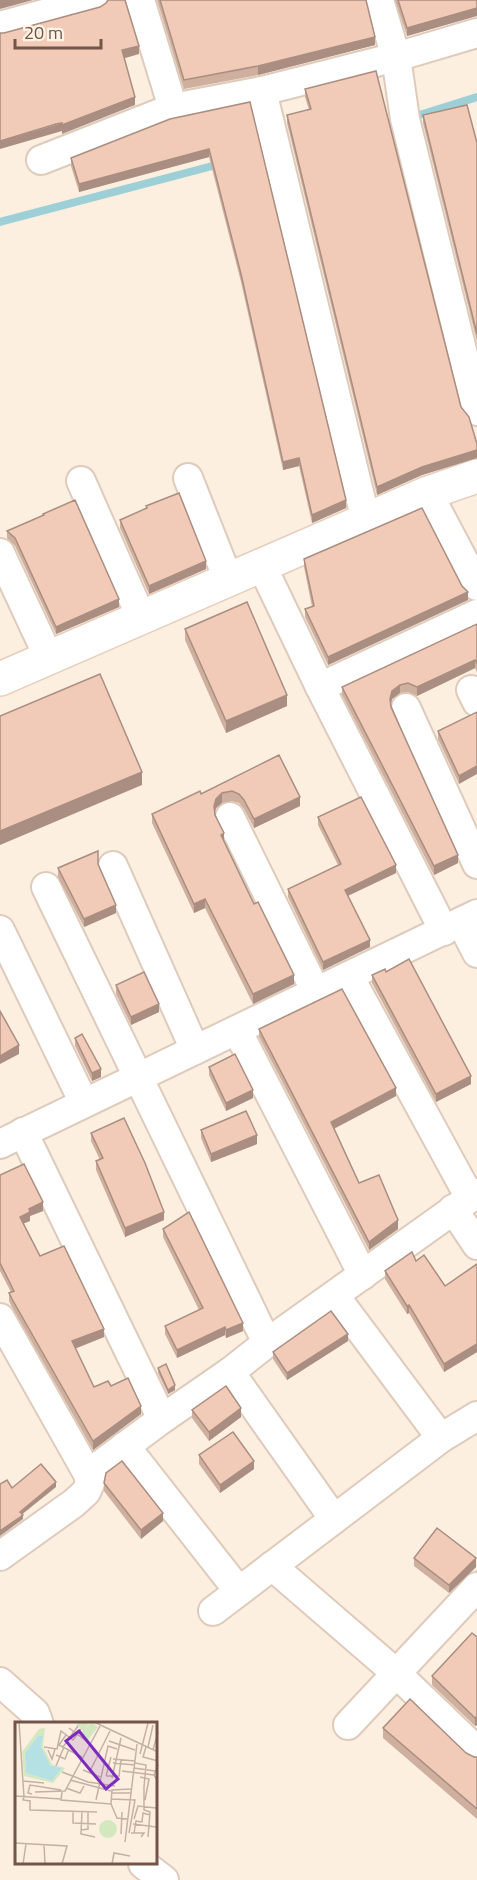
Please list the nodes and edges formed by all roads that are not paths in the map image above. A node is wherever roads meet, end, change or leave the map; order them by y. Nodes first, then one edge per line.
1 (95, 0) edge
2 (140, 0) edge
3 (379, 0) edge
4 (0, 26) edge
5 (477, 33) edge
6 (396, 57) junction
7 (262, 91) junction
8 (173, 108) junction
9 (41, 160) dead end
10 (477, 411) edge
11 (477, 476) edge
12 (188, 478) dead end
13 (81, 481) dead end
14 (428, 493) junction
15 (366, 521) junction
16 (0, 553) edge
17 (261, 564) junction
18 (228, 579) junction
19 (477, 585) edge
20 (477, 614) edge
21 (141, 617) junction
22 (49, 658) junction
23 (0, 680) edge
24 (320, 687) junction
25 (406, 708) dead end
26 (230, 817) dead end
27 (477, 864) edge
28 (113, 866) dead end
29 (46, 887) dead end
30 (461, 922) edge
31 (0, 930) edge
32 (477, 953) edge
33 (350, 976) junction
34 (316, 992) junction
35 (237, 1030) junction
36 (195, 1050) junction
37 (138, 1077) junction
38 (84, 1103) junction
39 (11, 1138) edge
40 (467, 1200) edge
41 (477, 1245) edge
42 (363, 1275) junction
43 (335, 1296) junction
44 (0, 1318) edge
45 (267, 1343) junction
46 (230, 1372) junction
47 (477, 1416) edge
48 (162, 1419) junction
49 (441, 1438) junction
50 (125, 1446) junction
51 (88, 1474) junction
52 (334, 1519) junction
53 (0, 1556) edge
54 (272, 1566) junction
55 (477, 1587) edge
56 (238, 1590) junction
57 (213, 1611) dead end
58 (396, 1673) junction
59 (0, 1682) edge
60 (38, 1722) edge
61 (348, 1725) dead end
62 (477, 1751) edge
63 (145, 1865) edge
64 (164, 1880) edge

1 - 4 street
2 - 8 street
3 - 6 street
5 - 6 street
6 - 7 street
6 - 10 street
7 - 8 street
7 - 15 street
8 - 9 street
11 - 14 street
12 - 18 street
13 - 21 street
14 - 15 street
14 - 19 street
15 - 17 street
16 - 22 street
17 - 18 street
17 - 24 street
18 - 21 street
20 - 24 street
21 - 22 street
22 - 23 street
24 - 30 street
25 - 27 street
26 - 34 street
28 - 36 street
29 - 37 street
30 - 32 street
30 - 33 street
31 - 38 street
33 - 34 street
33 - 40 street
34 - 35 street
35 - 36 street
35 - 42 street
36 - 37 street
37 - 38 street
37 - 45 street
38 - 39 street
39 - 48 street
40 - 41 street
40 - 42 street
42 - 43 street
43 - 45 street
43 - 49 street
44 - 51 street
45 - 46 street
46 - 48 street
46 - 52 street
47 - 49 street
48 - 50 street
49 - 52 street
50 - 51 street
50 - 56 street
51 - 53 street
52 - 54 street
54 - 56 street
54 - 58 street
55 - 58 street
56 - 57 street
58 - 61 street
58 - 62 street
59 - 60 street
63 - 64 street

